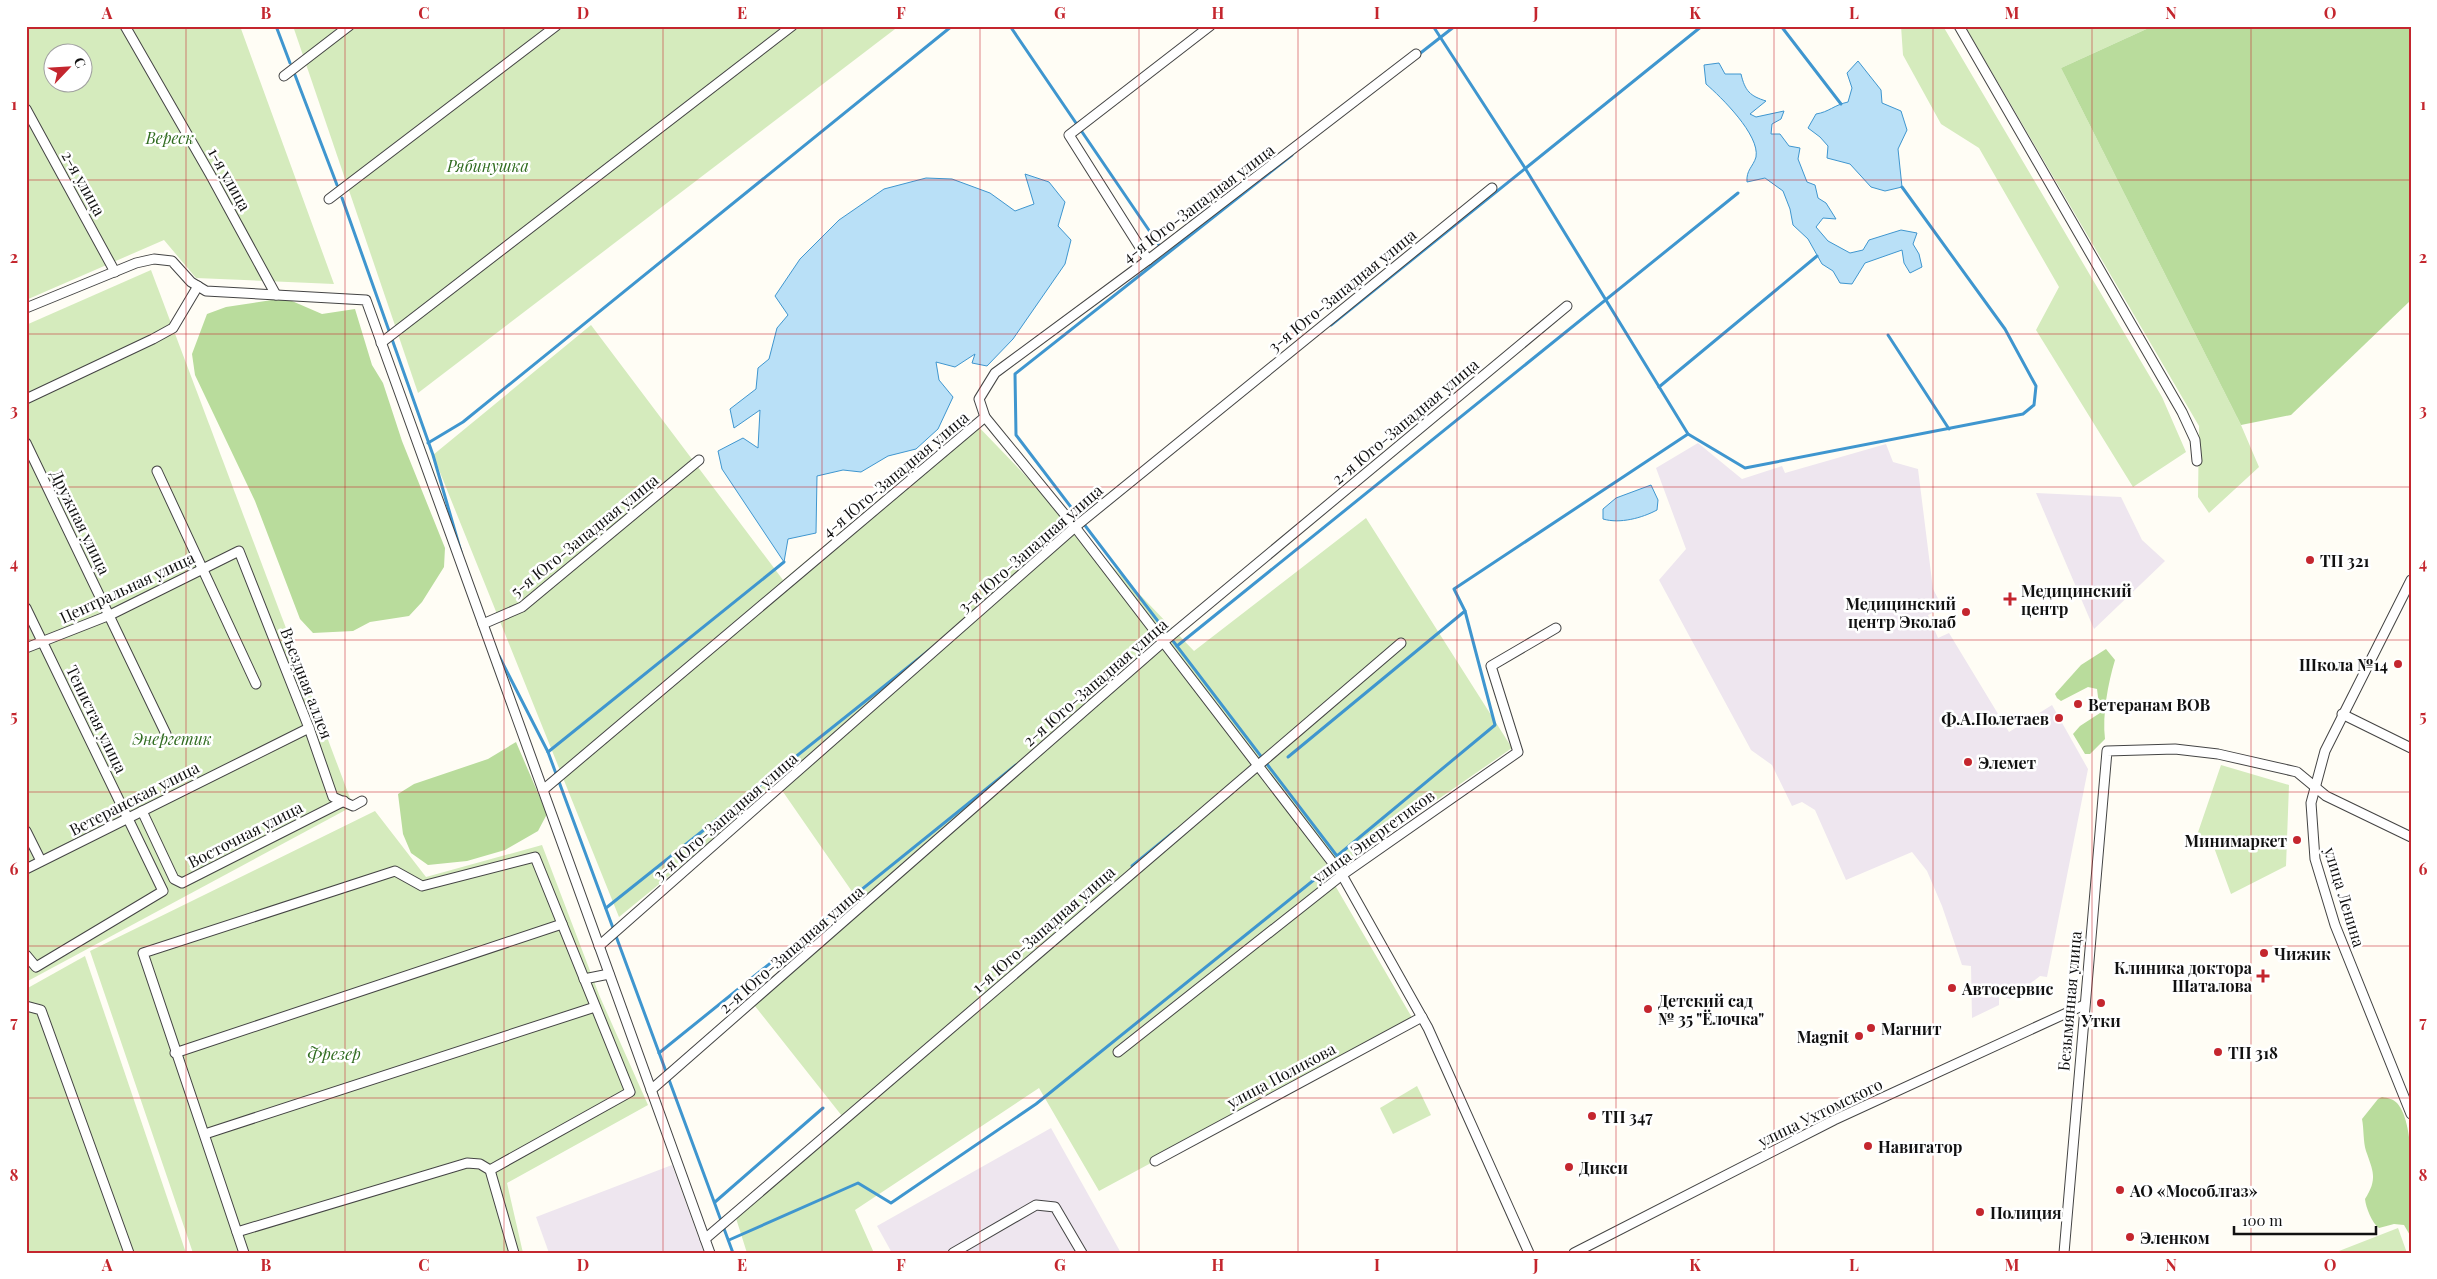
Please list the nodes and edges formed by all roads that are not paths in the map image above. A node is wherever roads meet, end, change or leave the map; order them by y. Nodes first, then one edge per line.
1 (125, 26) edge
2 (349, 26) edge
3 (556, 26) edge
4 (792, 26) edge
5 (1210, 26) edge
6 (1959, 26) edge
7 (1416, 54) dead end
8 (284, 76) dead end
9 (26, 109) edge
10 (1492, 188) dead end
11 (329, 199) dead end
12 (1148, 260) junction
13 (115, 272) junction
14 (198, 286) junction
15 (276, 295) junction
16 (1567, 306) dead end
17 (26, 308) edge
18 (381, 343) junction
19 (26, 399) edge
20 (985, 417) junction
21 (26, 443) edge
22 (699, 460) dead end
23 (2197, 462) dead end
24 (157, 471) dead end
25 (1075, 527) junction
26 (239, 551) joint
27 (202, 569) junction
28 (2411, 580) edge
29 (26, 608) edge
30 (110, 615) junction
31 (483, 624) junction
32 (1556, 628) dead end
33 (43, 642) junction
34 (1164, 642) junction
35 (1401, 642) dead end
36 (26, 648) edge
37 (256, 684) dead end
38 (2342, 714) junction
39 (309, 728) junction
40 (166, 734) dead end
41 (2411, 748) edge
42 (1258, 765) junction
43 (2314, 786) junction
44 (543, 790) junction
45 (362, 801) dead end
46 (344, 802) junction
47 (142, 811) junction
48 (129, 817) junction
49 (26, 831) edge
50 (2411, 837) edge
51 (41, 862) junction
52 (26, 869) edge
53 (1342, 875) junction
54 (562, 924) junction
55 (599, 946) junction
56 (26, 955) edge
57 (609, 974) junction
58 (584, 979) junction
59 (2084, 1005) junction
60 (26, 1006) edge
61 (595, 1006) junction
62 (1422, 1016) junction
63 (176, 1052) junction
64 (1118, 1052) dead end
65 (651, 1090) junction
66 (2411, 1114) edge
67 (205, 1134) junction
68 (1155, 1161) dead end
69 (490, 1170) junction
70 (237, 1232) junction
71 (705, 1239) junction
72 (129, 1253) edge
73 (244, 1253) edge
74 (514, 1253) edge
75 (710, 1253) edge
76 (952, 1253) edge
77 (1082, 1253) edge
78 (1529, 1253) edge
79 (1574, 1253) edge
80 (2064, 1253) edge

1 - 15 street, 1-я улица
2 - 8 street
3 - 11 street
4 - 18 street
5 - 12 street
6 - 23 street
7 - 12 street, 4-я Юго-Западная улица
9 - 13 street, 2-я улица
10 - 25 street, 3-я Юго-Западная улица
12 - 20 street, 4-я Юго-Западная улица
13 - 14 street
13 - 17 street
14 - 15 street
14 - 19 street
15 - 18 street
16 - 34 street, 2-я Юго-Западная улица
18 - 31 street
20 - 25 street
20 - 44 street, 4-я Юго-Западная улица
21 - 30 street, Дружная улица
22 - 31 street, 5-я Юго-Западная улица
24 - 27 street
25 - 34 street
25 - 55 street, 3-я Юго-Западная улица
26 - 27 street, Центральная улица
26 - 39 street, Въездная аллея
27 - 30 street, Центральная улица
27 - 37 street
28 - 38 street, улица Ленина
29 - 33 street, Тенистая улица
30 - 33 street, Центральная улица
30 - 40 street, Дружная улица
31 - 44 street
32 - 53 street, улица Энергетиков
33 - 36 street, Центральная улица
33 - 48 street, Тенистая улица
34 - 42 street
34 - 65 street, 2-я Юго-Западная улица
35 - 42 street, 1-я Юго-Западная улица
38 - 41 street
38 - 43 street, улица Ленина
39 - 46 street, Въездная аллея
39 - 47 street, Ветеранская улица
42 - 53 street
42 - 71 street, 1-я Юго-Западная улица
43 - 50 street
43 - 59 street, Безымянная улица
43 - 66 street, улица Ленина
44 - 55 street
45 - 46 street
46 - 47 street, Восточная улица
47 - 48 street, Ветеранская улица
48 - 51 street, Ветеранская улица
48 - 56 street, Тенистая улица
49 - 51 street
51 - 52 street, Ветеранская улица
53 - 62 street
53 - 64 street, улица Энергетиков
54 - 58 street
54 - 63 street
54 - 63 street
55 - 57 street
57 - 58 street
57 - 65 street
58 - 61 street
59 - 79 street, улица Ухтомского
59 - 80 street, Безымянная улица
60 - 72 street
61 - 67 street
61 - 69 street
62 - 68 street, улица Поликова
62 - 78 street
63 - 67 street
65 - 71 street
67 - 70 street
69 - 70 street
69 - 74 street
70 - 73 street
71 - 75 street
76 - 77 street

